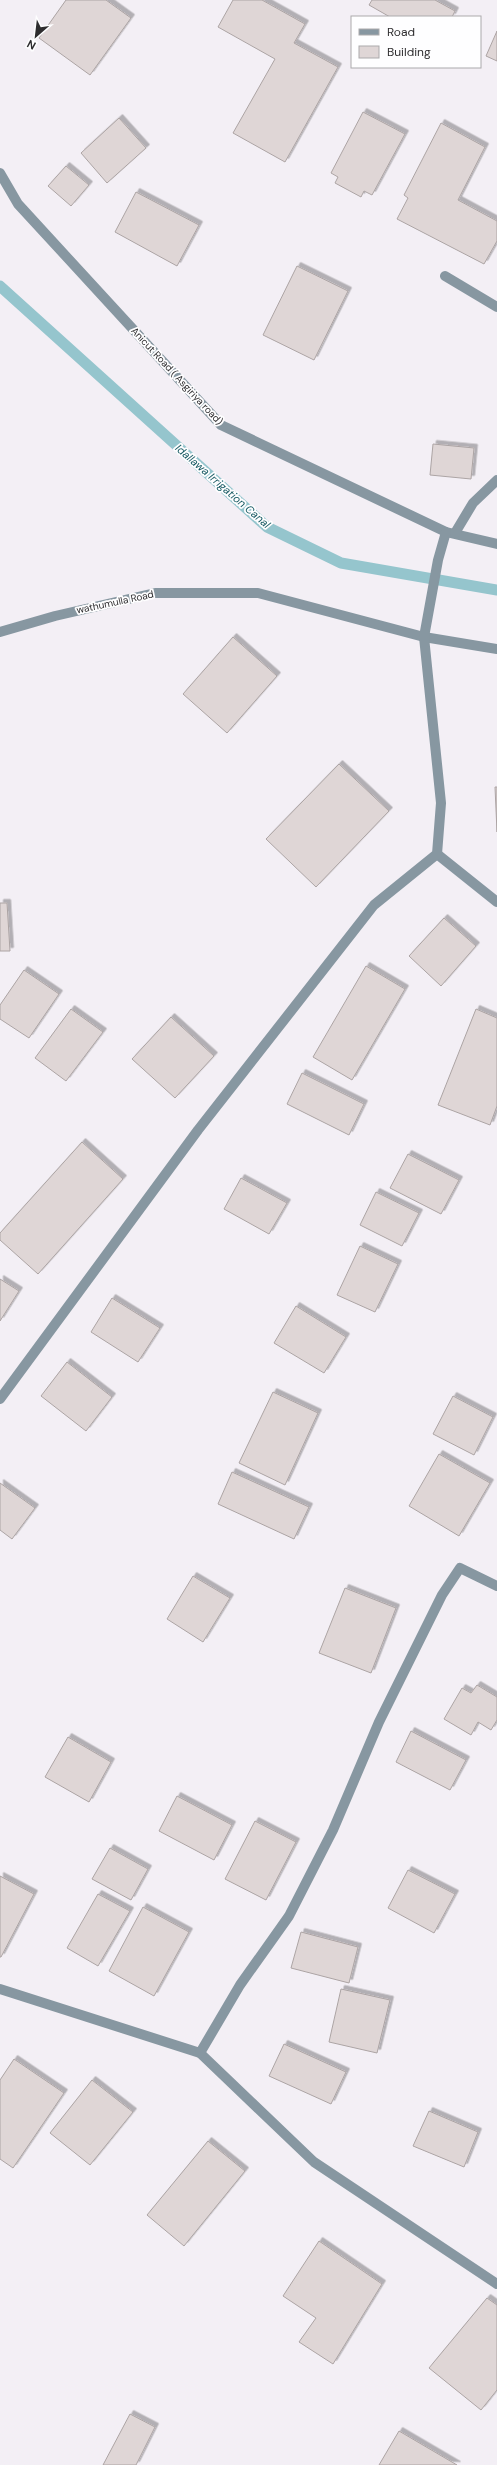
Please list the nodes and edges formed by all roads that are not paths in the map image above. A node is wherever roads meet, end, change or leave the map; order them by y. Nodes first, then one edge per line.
1 (0, 173) edge
2 (446, 276) dead end
3 (497, 306) edge
4 (497, 480) edge
5 (450, 532) junction
6 (497, 544) edge
7 (0, 632) edge
8 (424, 637) junction
9 (497, 650) edge
10 (436, 854) junction
11 (497, 902) edge
12 (0, 1399) edge
13 (497, 1586) edge
14 (0, 1989) edge
15 (200, 2053) junction
16 (497, 2284) edge

1 - 5 street, Anicut Road ( Asgiriya road)
2 - 3 street
4 - 5 street
5 - 6 street, Anicut Road ( Asgiriya road)
5 - 8 street
7 - 8 street, wathumulla Road
8 - 9 street, wathumulla Road
8 - 10 street
10 - 11 street
10 - 12 street
13 - 15 street
14 - 15 street
15 - 16 street

